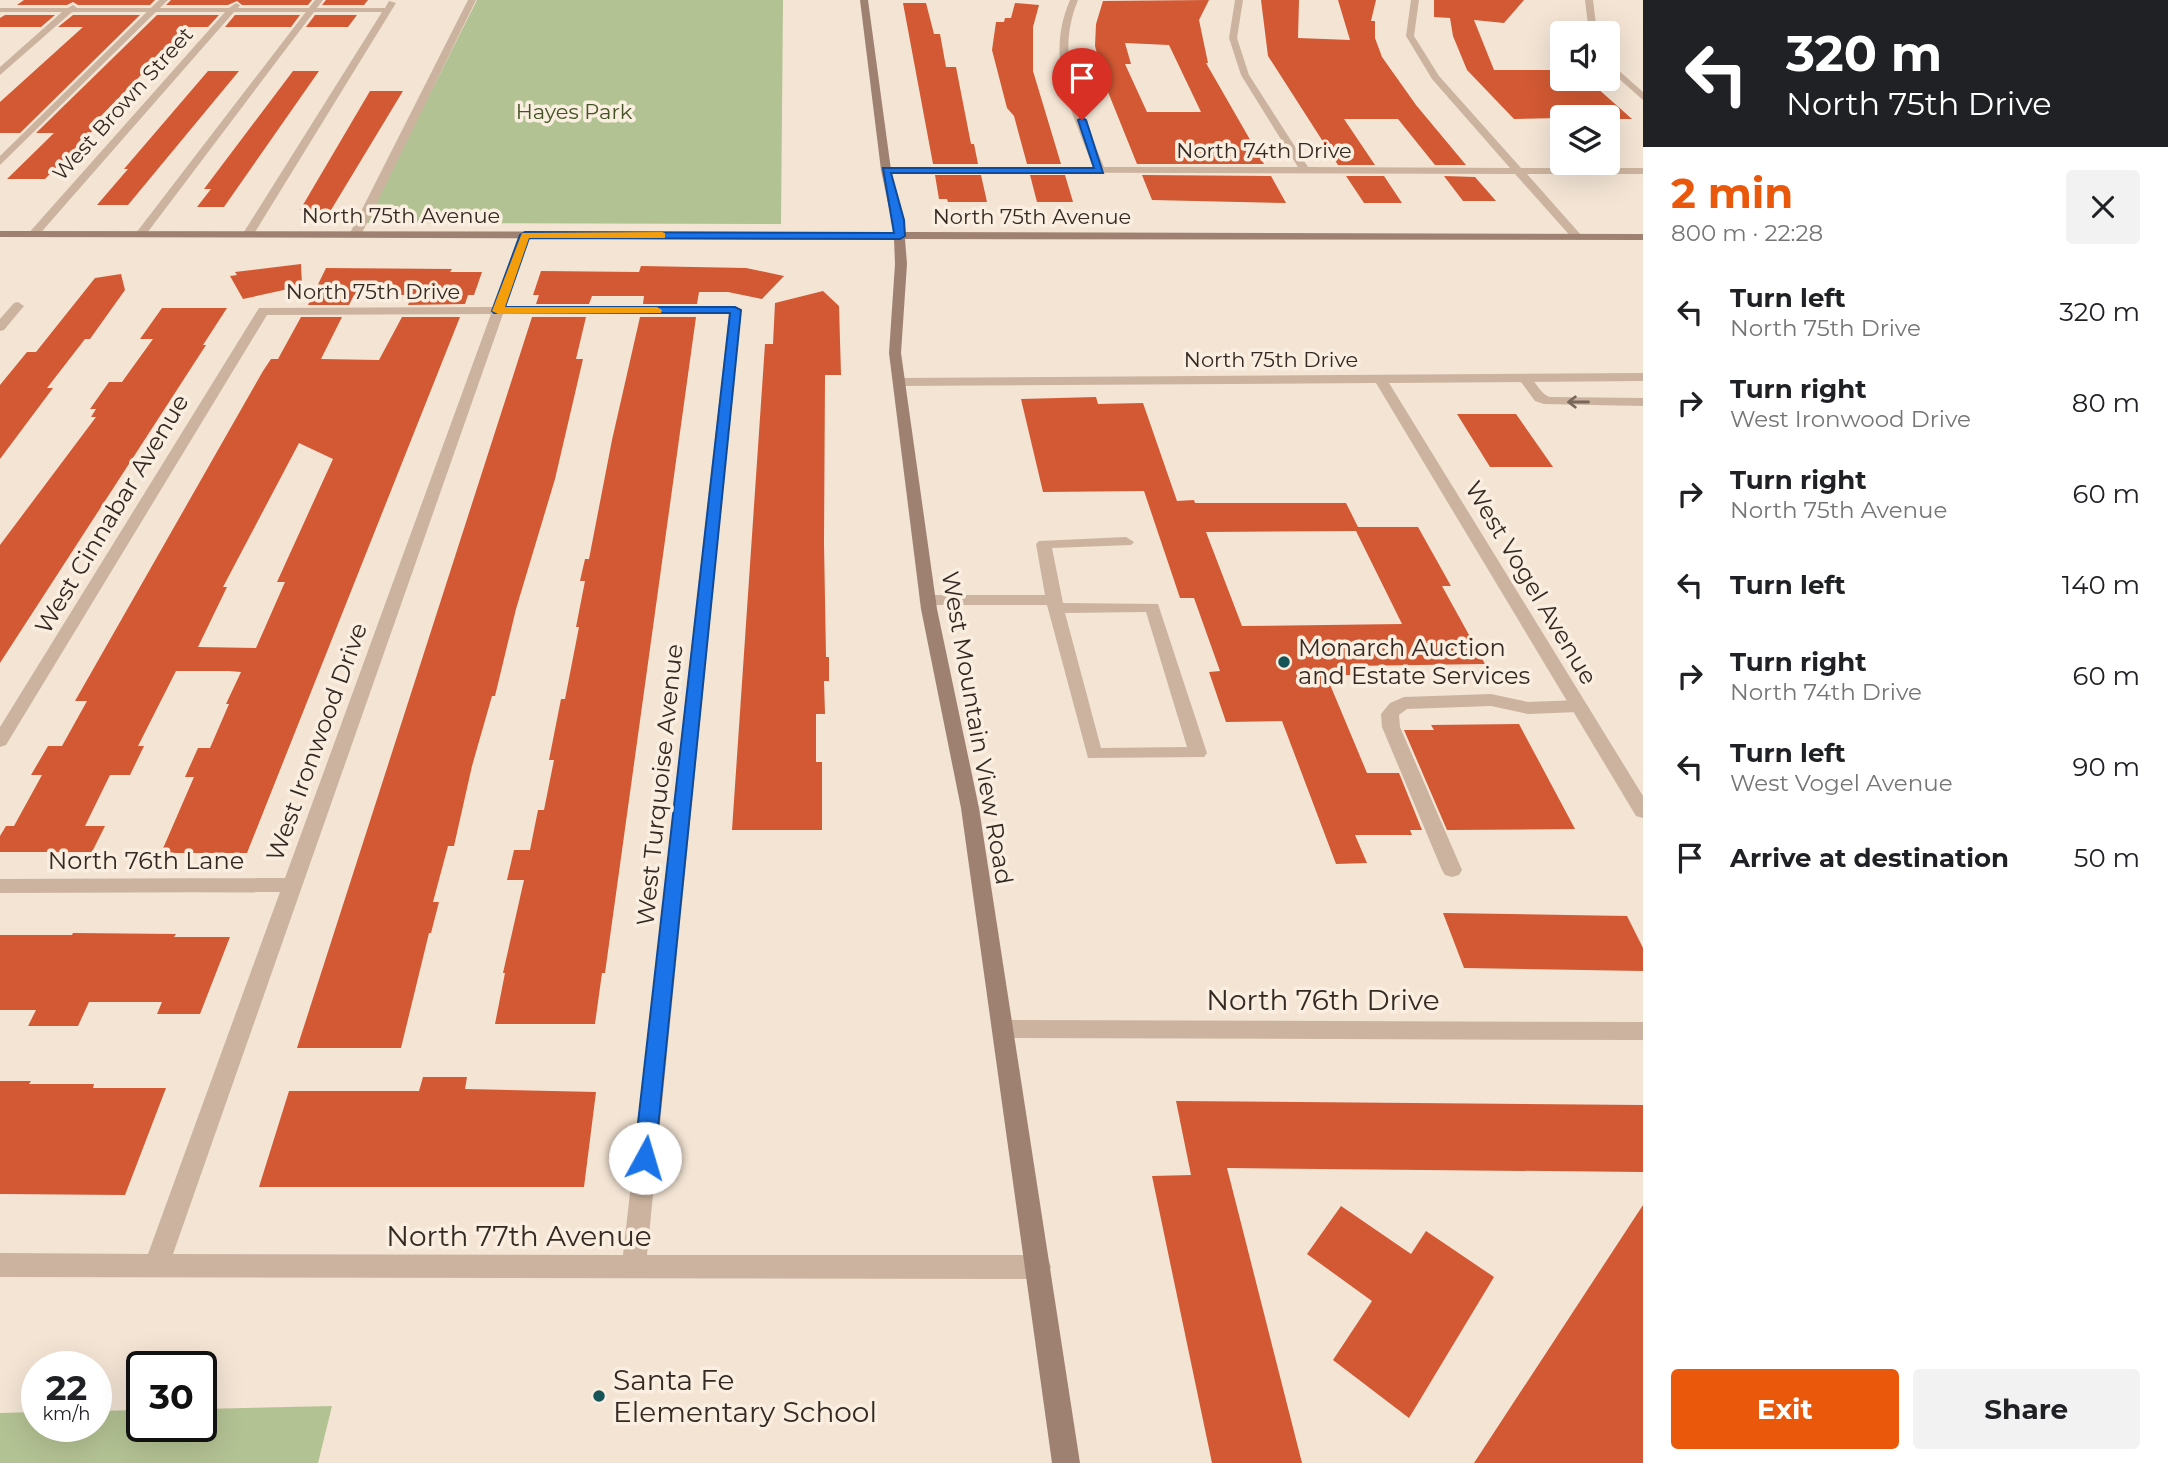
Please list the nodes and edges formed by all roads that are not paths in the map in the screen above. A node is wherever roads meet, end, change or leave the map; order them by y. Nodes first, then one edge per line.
1 (81, 0) edge
2 (164, 0) edge
3 (241, 0) edge
4 (320, 0) edge
5 (394, 0) edge
6 (472, 0) edge
7 (864, 0) edge
8 (1074, 0) edge
9 (1239, 0) edge
10 (1415, 0) edge
11 (1589, 0) edge
12 (0, 10) edge
13 (70, 10) junction
14 (154, 10) junction
15 (232, 10) junction
16 (312, 10) junction
17 (388, 10) junction
18 (1592, 21) edge
19 (0, 72) edge
20 (1620, 74) edge
21 (1639, 90) edge
22 (1643, 97) edge
23 (0, 162) edge
24 (886, 170) junction
25 (1100, 171) junction
26 (1304, 171) junction
27 (1517, 171) junction
28 (1643, 171) edge
29 (0, 234) edge
30 (33, 234) junction
31 (140, 235) junction
32 (248, 235) junction
33 (355, 235) junction
34 (525, 235) junction
35 (900, 236) junction
36 (1577, 237) junction
37 (1643, 237) edge
38 (0, 306) edge
39 (735, 310) joint
40 (263, 311) joint
41 (498, 311) junction
42 (0, 327) edge
43 (1524, 377) junction
44 (1643, 377) edge
45 (1380, 379) junction
46 (900, 382) junction
47 (1643, 402) edge
48 (1126, 542) dead end
49 (928, 600) junction
50 (1055, 604) junction
51 (1579, 706) junction
52 (0, 741) edge
53 (1643, 811) edge
54 (1452, 870) dead end
55 (292, 885) junction
56 (0, 886) edge
57 (1003, 1029) junction
58 (1643, 1031) edge
59 (0, 1265) edge
60 (156, 1266) junction
61 (634, 1266) junction
62 (1039, 1267) junction
63 (1066, 1463) edge

1 - 13 street
2 - 14 street
3 - 15 street, West Brown Street
4 - 16 street
5 - 17 street
6 - 33 street
7 - 24 street, West Mountain View Road
8 - 25 street
9 - 26 street
10 - 27 street
11 - 18 street
12 - 13 street
13 - 14 street
13 - 19 street
14 - 15 street
14 - 23 street
15 - 16 street
15 - 30 street, West Brown Street
16 - 17 street
16 - 31 street
17 - 32 street
20 - 21 street
21 - 22 street
24 - 25 street, North 74th Drive
24 - 35 street, West Mountain View Road
25 - 26 street, North 74th Drive
26 - 27 street, North 74th Drive
27 - 28 street, North 74th Drive
27 - 36 street
29 - 30 street, North 75th Avenue
30 - 31 street, North 75th Avenue
31 - 32 street, North 75th Avenue
32 - 33 street, North 75th Avenue
33 - 34 street, North 75th Avenue
34 - 35 street, North 75th Avenue
34 - 41 street, West Ironwood Drive
35 - 36 street, North 75th Avenue
35 - 46 street, West Mountain View Road
36 - 37 street, North 75th Avenue
38 - 42 street
39 - 41 street, North 75th Drive
39 - 61 street, West Turquoise Avenue
40 - 41 street, North 75th Drive
40 - 52 street, West Cinnabar Avenue
41 - 55 street, West Ironwood Drive
43 - 44 street, North 75th Drive
43 - 45 street, North 75th Drive
47 -> 43 street
45 - 46 street, North 75th Drive
45 - 51 street, West Vogel Avenue
46 - 49 street, West Mountain View Road
48 - 50 street
49 - 50 street
49 - 57 street, West Mountain View Road
50 - 50 street
51 - 53 street, West Vogel Avenue
51 - 54 street
55 - 56 street, North 76th Lane
55 - 60 street, West Ironwood Drive
57 - 58 street, North 76th Drive
57 - 62 street, West Mountain View Road
59 - 60 street, North 77th Avenue
60 - 61 street, North 77th Avenue
61 - 62 street, North 77th Avenue
62 - 63 street, West Mountain View Road

